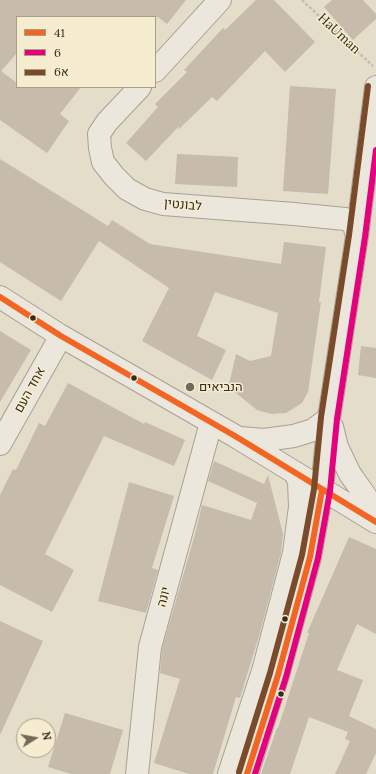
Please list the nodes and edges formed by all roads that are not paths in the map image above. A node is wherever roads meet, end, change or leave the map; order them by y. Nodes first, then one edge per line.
1 (220, 0) edge
2 (156, 70) edge
3 (376, 87) edge
4 (139, 88) edge
5 (365, 175) junction
6 (376, 209) edge
7 (376, 226) edge
8 (356, 245) junction
9 (0, 297) edge
10 (61, 336) junction
11 (329, 418) junction
12 (211, 424) junction
13 (235, 436) junction
14 (0, 444) edge
15 (296, 474) junction
16 (322, 490) junction
17 (376, 511) edge
18 (376, 522) edge
19 (137, 774) edge
20 (229, 774) edge
21 (247, 774) edge

1 - 2 street
3 - 5 street
4 - 8 street, לבונטין
5 - 6 street
5 - 8 street
7 - 8 street
8 - 11 street
9 - 10 street
10 - 12 street
10 - 14 street, אחד העם
11 - 13 street
11 - 16 street
11 - 17 street
12 - 13 street
12 - 19 street, יונה
13 - 15 street
15 - 16 street
15 - 20 street
16 - 18 street
16 - 21 street

